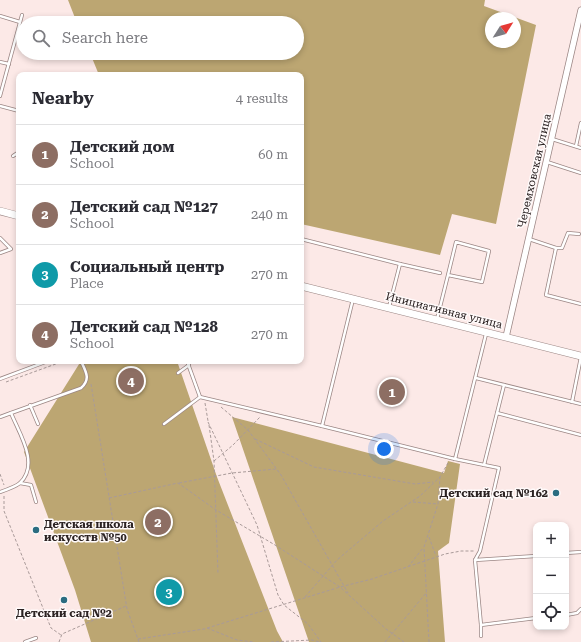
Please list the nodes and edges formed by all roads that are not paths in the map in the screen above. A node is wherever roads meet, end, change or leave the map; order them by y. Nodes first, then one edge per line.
1 (581, 10) edge
2 (0, 16) edge
3 (16, 21) edge
4 (579, 24) edge
5 (16, 37) edge
6 (0, 62) edge
7 (9, 64) junction
8 (0, 96) edge
9 (0, 106) edge
10 (16, 110) edge
11 (581, 123) edge
12 (551, 138) junction
13 (576, 146) junction
14 (581, 148) edge
15 (16, 154) edge
16 (13, 156) dead end
17 (546, 162) junction
18 (581, 173) edge
19 (0, 211) edge
20 (16, 214) edge
21 (579, 234) dead end
22 (0, 238) edge
23 (528, 239) junction
24 (304, 240) edge
25 (556, 248) junction
26 (0, 253) edge
27 (400, 264) junction
28 (440, 272) dead end
29 (448, 275) junction
30 (304, 287) edge
31 (353, 299) junction
32 (581, 304) edge
33 (388, 307) junction
34 (437, 320) junction
35 (487, 332) junction
36 (506, 336) junction
37 (581, 356) edge
38 (40, 364) edge
39 (82, 364) edge
40 (189, 365) joint
41 (178, 373) dead end
42 (476, 378) junction
43 (0, 379) edge
44 (504, 385) junction
45 (200, 397) junction
46 (572, 402) junction
47 (581, 404) edge
48 (30, 405) junction
49 (11, 412) junction
50 (497, 413) junction
51 (0, 417) edge
52 (38, 424) dead end
53 (164, 424) dead end
54 (322, 426) junction
55 (581, 435) edge
56 (454, 458) junction
57 (484, 465) junction
58 (20, 483) junction
59 (0, 492) edge
60 (36, 502) dead end
61 (581, 552) edge
62 (569, 553) edge
63 (533, 556) edge
64 (475, 560) junction
65 (581, 609) edge
66 (569, 614) edge
67 (533, 618) edge
68 (480, 625) junction
69 (481, 636) dead end
70 (36, 638) dead end
71 (25, 642) edge

1 - 4 street, Черемховская улица
2 - 3 lane
4 - 12 street, Черемховская улица
5 - 7 lane
6 - 7 lane
7 - 8 lane
9 - 10 lane
11 - 13 lane
12 - 13 lane
12 - 17 street, Черемховская улица
13 - 14 lane
15 - 16 lane
17 - 18 lane
17 - 23 street, Черемховская улица
19 - 20 main road
21 - 25 lane
22 - 26 lane
23 - 25 lane
23 - 36 street, Черемховская улица
24 - 27 lane
25 - 32 lane
27 - 28 lane
27 - 33 lane
29 - 29 lane
29 - 34 lane
30 - 31 main road, Инициативная улица
31 - 33 main road, Инициативная улица
31 - 54 lane
33 - 34 main road, Инициативная улица
34 - 35 main road, Инициативная улица
35 - 36 main road, Инициативная улица
35 - 42 lane
36 - 37 main road, Инициативная улица
37 - 46 lane
38 - 43 lane
39 - 48 lane
40 - 41 lane
40 - 45 lane
42 - 44 lane
42 - 56 lane
44 - 46 lane
44 - 50 lane
45 - 53 lane
45 - 54 lane
46 - 47 lane
48 - 49 lane
48 - 52 lane
49 - 51 lane
49 - 58 lane
50 - 55 lane
50 - 57 lane
54 - 56 lane
56 - 57 lane
57 - 64 lane
58 - 59 lane
58 - 60 lane
61 - 62 lane
63 - 64 lane
64 - 68 lane
65 - 66 lane
67 - 68 lane
68 - 69 lane
70 - 71 lane

